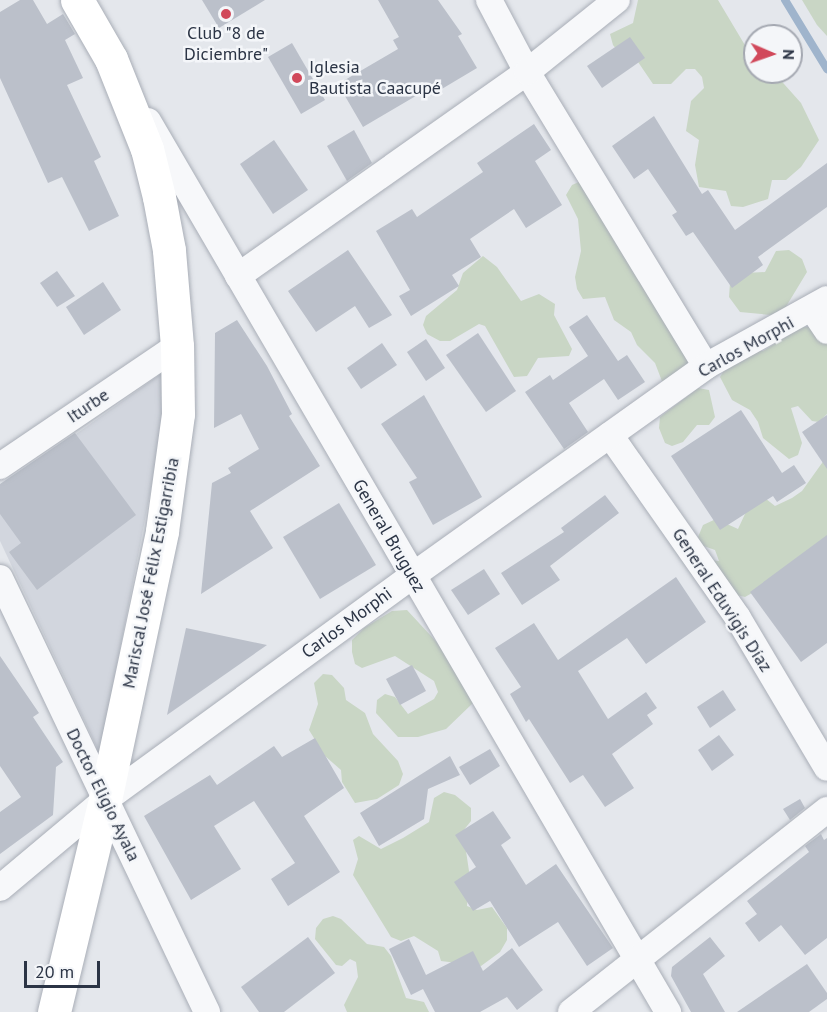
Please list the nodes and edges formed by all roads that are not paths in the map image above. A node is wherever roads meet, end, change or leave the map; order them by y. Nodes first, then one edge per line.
1 (77, 0) edge
2 (489, 0) edge
3 (617, 0) edge
4 (111, 59) junction
5 (527, 72) junction
6 (238, 276) junction
7 (820, 304) edge
8 (827, 332) edge
9 (177, 346) junction
10 (706, 366) junction
11 (610, 435) junction
12 (0, 466) edge
13 (412, 576) junction
14 (0, 578) edge
15 (827, 768) edge
16 (105, 800) junction
17 (827, 810) edge
18 (0, 888) edge
19 (638, 961) junction
20 (54, 1012) edge
21 (207, 1012) edge
22 (571, 1012) edge
23 (668, 1012) edge

1 - 4 main road, Mariscal José Félix Estigarribia
2 - 5 street
3 - 5 street
4 - 6 street, General Bruguez
4 - 9 main road, Mariscal José Félix Estigarribia
5 - 6 street
5 - 10 street
6 - 13 street, General Bruguez
7 - 8 street
7 - 10 street, Carlos Morphi
9 - 12 street, Iturbe
9 - 16 main road, Mariscal José Félix Estigarribia
10 - 11 street, Carlos Morphi
11 - 13 street, Carlos Morphi
11 - 15 street, General Eduvigis Díaz
13 - 16 street, Carlos Morphi
13 - 19 street, General Bruguez
14 - 16 street, Doctor Eligio Ayala
16 - 18 street, Carlos Morphi
16 - 20 main road, Mariscal José Félix Estigarribia
16 - 21 street, Doctor Eligio Ayala
17 - 19 street
19 - 22 street
19 - 23 street, General Bruguez

